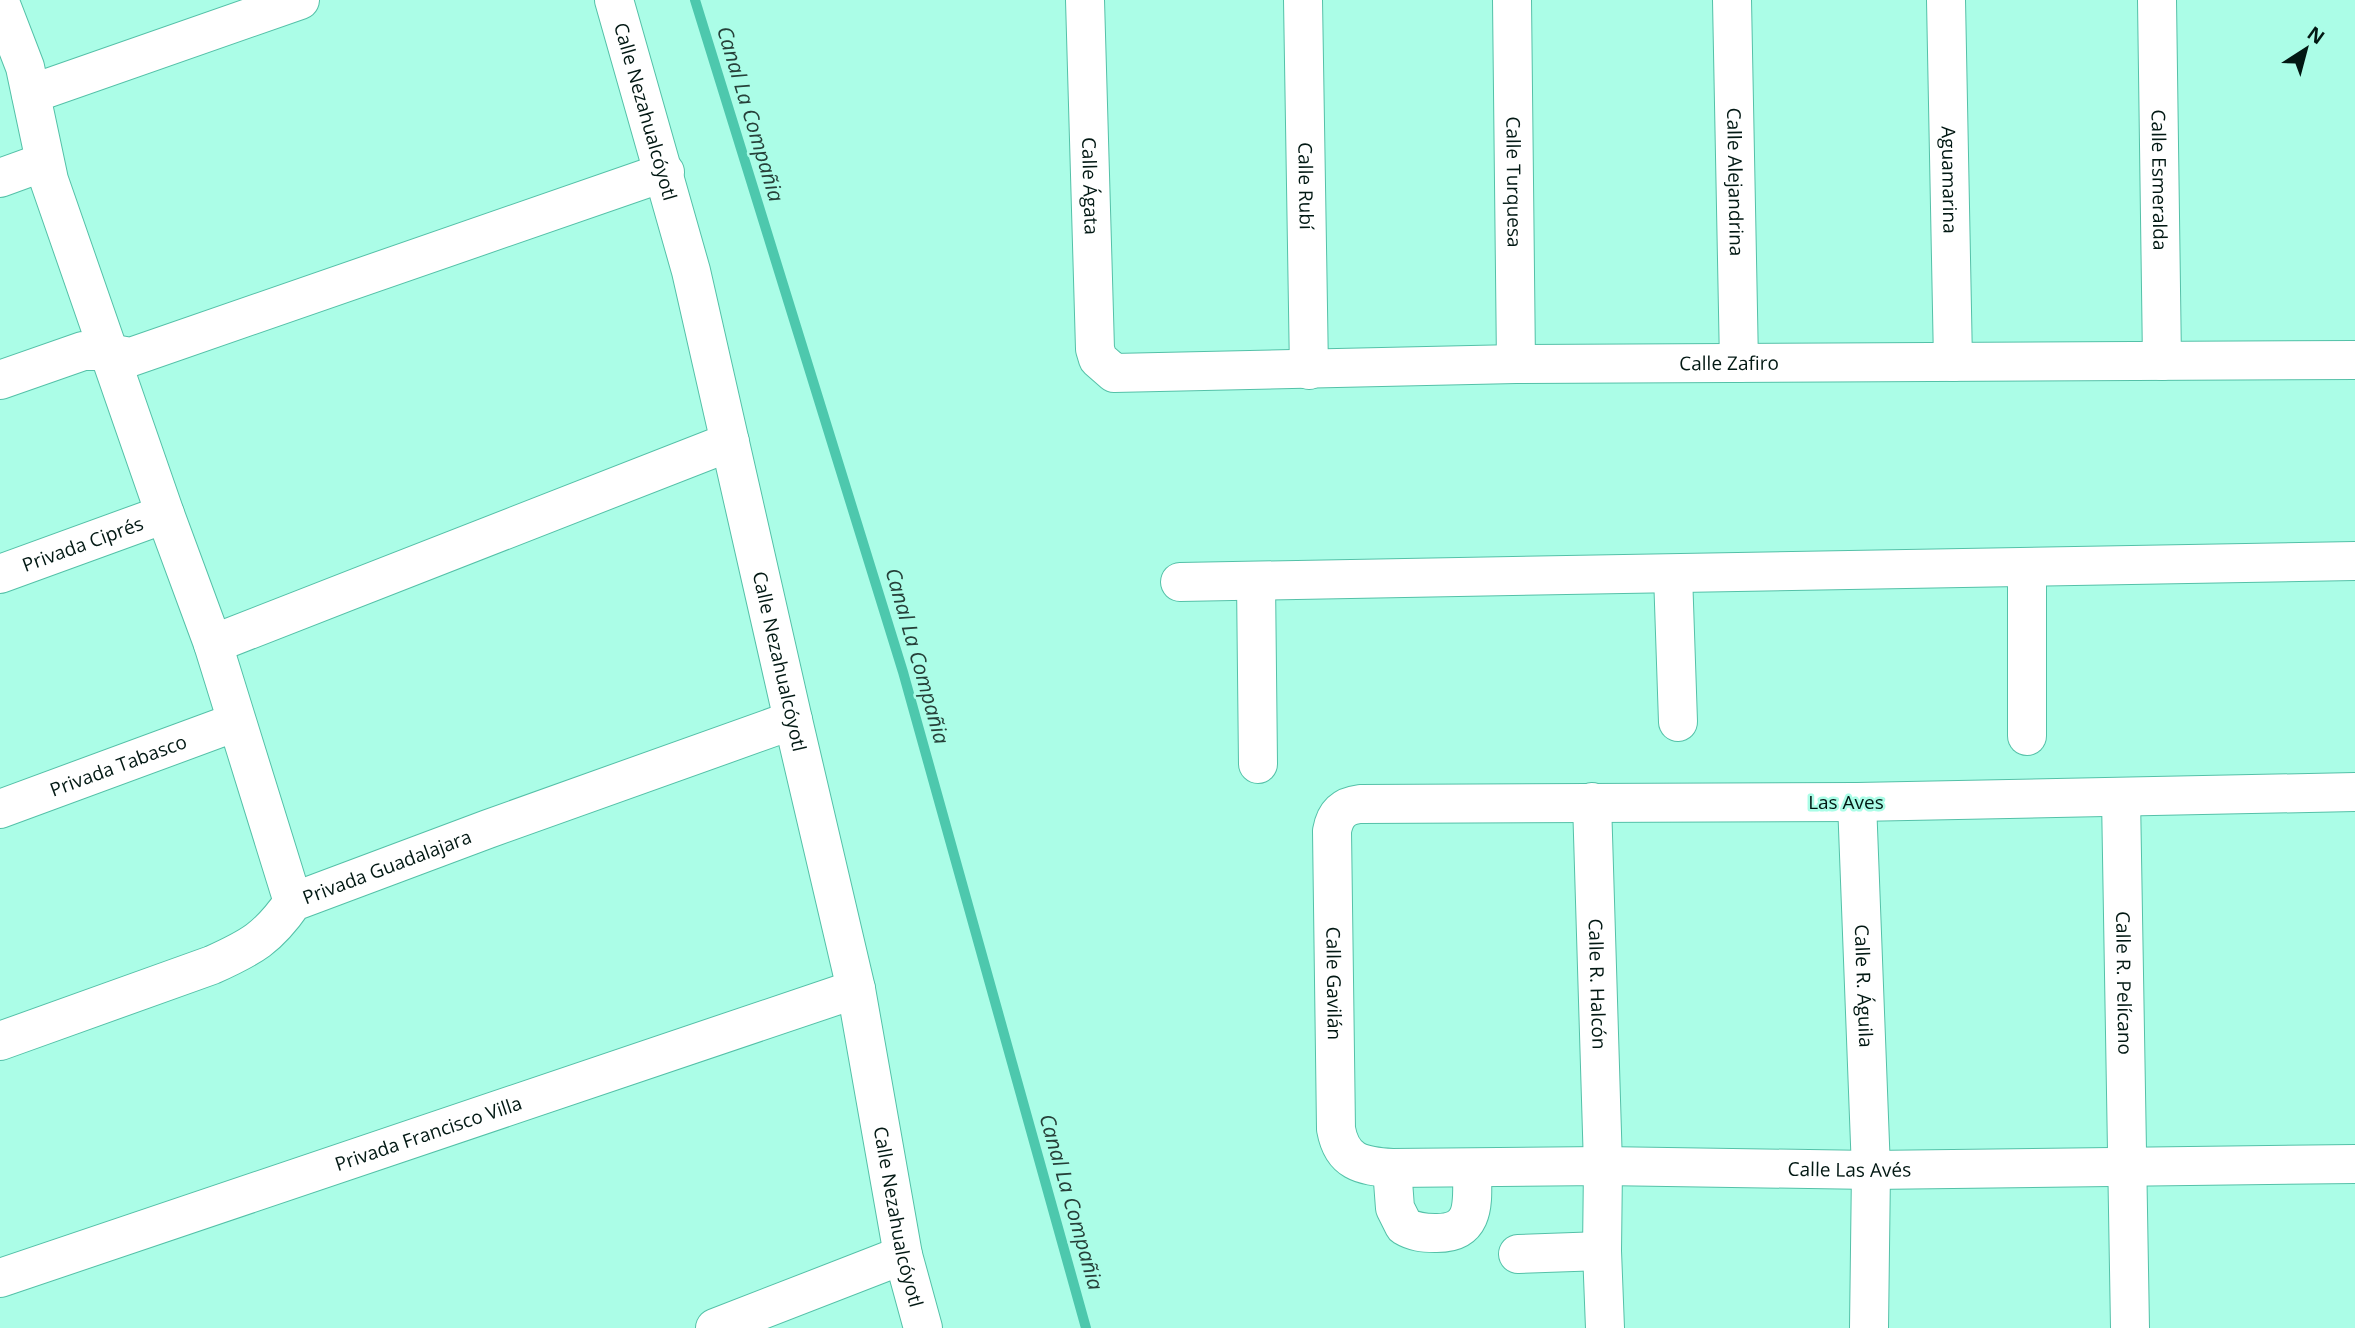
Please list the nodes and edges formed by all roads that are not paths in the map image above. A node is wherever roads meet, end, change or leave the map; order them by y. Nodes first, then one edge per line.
1 (300, 0) edge
2 (614, 0) edge
3 (1085, 0) edge
4 (1303, 0) edge
5 (1512, 0) edge
6 (1732, 0) edge
7 (1946, 0) edge
8 (2157, 0) edge
9 (0, 2) edge
10 (31, 94) junction
11 (44, 162) junction
12 (665, 172) junction
13 (0, 178) edge
14 (109, 354) junction
15 (2355, 360) edge
16 (2162, 361) junction
17 (1953, 362) junction
18 (1739, 363) junction
19 (1516, 364) junction
20 (1105, 368) joint
21 (1309, 370) junction
22 (0, 380) edge
23 (730, 442) junction
24 (164, 514) junction
25 (2355, 561) edge
26 (2027, 567) junction
27 (0, 574) edge
28 (1673, 574) junction
29 (1256, 581) junction
30 (1180, 582) dead end
31 (213, 644) junction
32 (793, 720) junction
33 (1678, 722) dead end
34 (236, 723) junction
35 (2027, 736) dead end
36 (1258, 764) dead end
37 (2355, 792) edge
38 (2121, 797) junction
39 (1592, 802) junction
40 (1857, 802) junction
41 (0, 809) edge
42 (1340, 811) joint
43 (293, 902) junction
44 (856, 989) junction
45 (0, 1041) edge
46 (1347, 1155) joint
47 (2355, 1164) edge
48 (1603, 1166) junction
49 (2126, 1167) junction
50 (1392, 1168) junction
51 (1472, 1169) junction
52 (1871, 1170) junction
53 (1602, 1251) junction
54 (1518, 1254) dead end
55 (903, 1255) junction
56 (0, 1278) edge
57 (715, 1328) edge
58 (923, 1328) edge
59 (1605, 1328) edge
60 (1869, 1328) edge
61 (2130, 1328) edge

1 - 10 street
2 - 12 street, Calle Nezahualcóyotl
3 - 20 street, Calle Ágata
4 - 21 street, Calle Rubí
5 - 19 street, Calle Turquesa
6 - 18 street, Calle Alejandrina
7 - 17 street, Aguamarina
8 - 16 street, Calle Esmeralda
9 - 10 street
10 - 11 street
11 - 13 street
11 - 14 street
12 - 14 street
12 - 23 street, Calle Nezahualcóyotl
14 - 22 street
14 - 24 street
15 - 16 street, Calle Zafiro
16 - 17 street, Calle Zafiro
17 - 18 street, Calle Zafiro
18 - 19 street, Calle Zafiro
19 - 21 street, Calle Zafiro
20 - 21 street, Calle Zafiro
23 - 31 street
23 - 32 street, Calle Nezahualcóyotl
24 - 27 street, Privada Ciprés
24 - 31 street
25 - 26 street
26 - 28 street
26 - 35 street
28 - 29 street
28 - 33 street
29 - 30 street
29 - 36 street
31 - 34 street
32 - 43 street, Privada Guadalajara
32 - 44 street, Calle Nezahualcóyotl
34 - 41 street, Privada Tabasco
34 - 43 street
37 - 38 street, Las Aves
38 - 40 street, Las Aves
38 - 49 street, Calle R. Pelícano
39 - 40 street, Las Aves
39 - 42 street, Las Aves
39 - 48 street, Calle R. Halcón
40 - 52 street, Calle R. Águila
42 - 46 street, Calle Gavilán
43 - 45 street, Privada Guadalajara
44 - 55 street, Calle Nezahualcóyotl
44 - 56 street, Privada Francisco Villa
46 - 50 street, Calle Las Avés
47 - 49 street, Calle Las Avés
48 - 51 street, Calle Las Avés
48 - 52 street, Calle Las Avés
48 - 53 street, Calle R. Halcón
49 - 52 street, Calle Las Avés
49 - 61 street, Calle R. Pelícano
50 - 51 street, Calle Las Avés
50 - 51 street
52 - 60 street, Calle R. Águila
53 - 54 street
53 - 59 street, Calle R. Halcón
55 - 57 street
55 - 58 street, Calle Nezahualcóyotl

